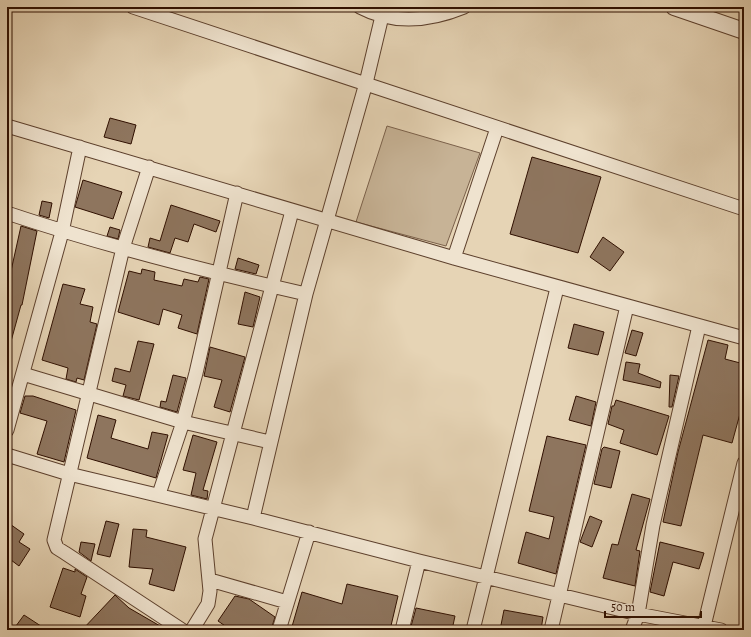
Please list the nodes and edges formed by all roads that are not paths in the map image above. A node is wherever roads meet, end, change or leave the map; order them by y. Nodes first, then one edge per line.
1 (133, 7) edge
2 (360, 7) edge
3 (464, 7) edge
4 (674, 7) edge
5 (382, 16) junction
6 (744, 31) edge
7 (366, 83) junction
8 (7, 126) edge
9 (497, 128) junction
10 (80, 147) junction
11 (148, 167) junction
12 (237, 193) junction
13 (744, 209) edge
14 (292, 211) junction
15 (7, 213) edge
16 (328, 220) junction
17 (62, 232) junction
18 (123, 248) junction
19 (454, 258) junction
20 (219, 273) junction
21 (272, 286) junction
22 (557, 288) junction
23 (306, 294) junction
24 (627, 306) junction
25 (699, 326) junction
26 (744, 338) edge
27 (23, 374) junction
28 (13, 387) edge
29 (88, 394) junction
30 (183, 422) junction
31 (7, 430) edge
32 (234, 432) junction
33 (270, 442) junction
34 (7, 455) edge
35 (744, 463) edge
36 (69, 474) junction
37 (159, 494) junction
38 (213, 509) junction
39 (253, 518) junction
40 (309, 532) junction
41 (419, 561) junction
42 (485, 577) junction
43 (210, 580) junction
44 (560, 595) junction
45 (288, 602) junction
46 (638, 614) junction
47 (703, 628) edge
48 (182, 630) edge
49 (192, 630) edge
50 (279, 630) edge
51 (402, 630) edge
52 (473, 630) edge
53 (551, 630) edge
54 (632, 630) edge
55 (721, 630) edge

1 - 7 street
2 - 5 street
3 - 5 street
4 - 6 street
5 - 7 street
7 - 9 street
7 - 16 street
8 - 10 street
9 - 13 street
9 - 19 street
10 - 11 street
10 - 17 street
11 - 12 street
11 - 18 street
12 - 14 street
12 - 20 street
14 - 16 street
14 - 21 street
15 - 17 street
16 - 19 street
16 - 23 street
17 - 18 street
17 - 27 street
18 - 20 street
18 - 29 street
19 - 22 street
20 - 21 street
20 - 30 street
21 - 23 street
21 - 32 street
22 - 24 street
22 - 42 street
23 - 33 street
24 - 25 street
24 - 44 street
25 - 26 street
25 - 46 street
27 - 28 street
27 - 29 street
28 - 31 street
29 - 30 street
29 - 36 street
30 - 32 street
30 - 37 street
32 - 33 street
32 - 38 street
33 - 39 street
34 - 36 street
35 - 47 street
36 - 37 street
36 - 48 street
37 - 38 street
38 - 39 street
38 - 43 street
39 - 40 street
40 - 41 street
40 - 45 street
41 - 42 street
41 - 51 street
42 - 44 street
42 - 52 street
43 - 45 street
43 - 49 street
44 - 46 street
44 - 53 street
45 - 50 street
46 - 47 street
46 - 54 street
47 - 55 street

